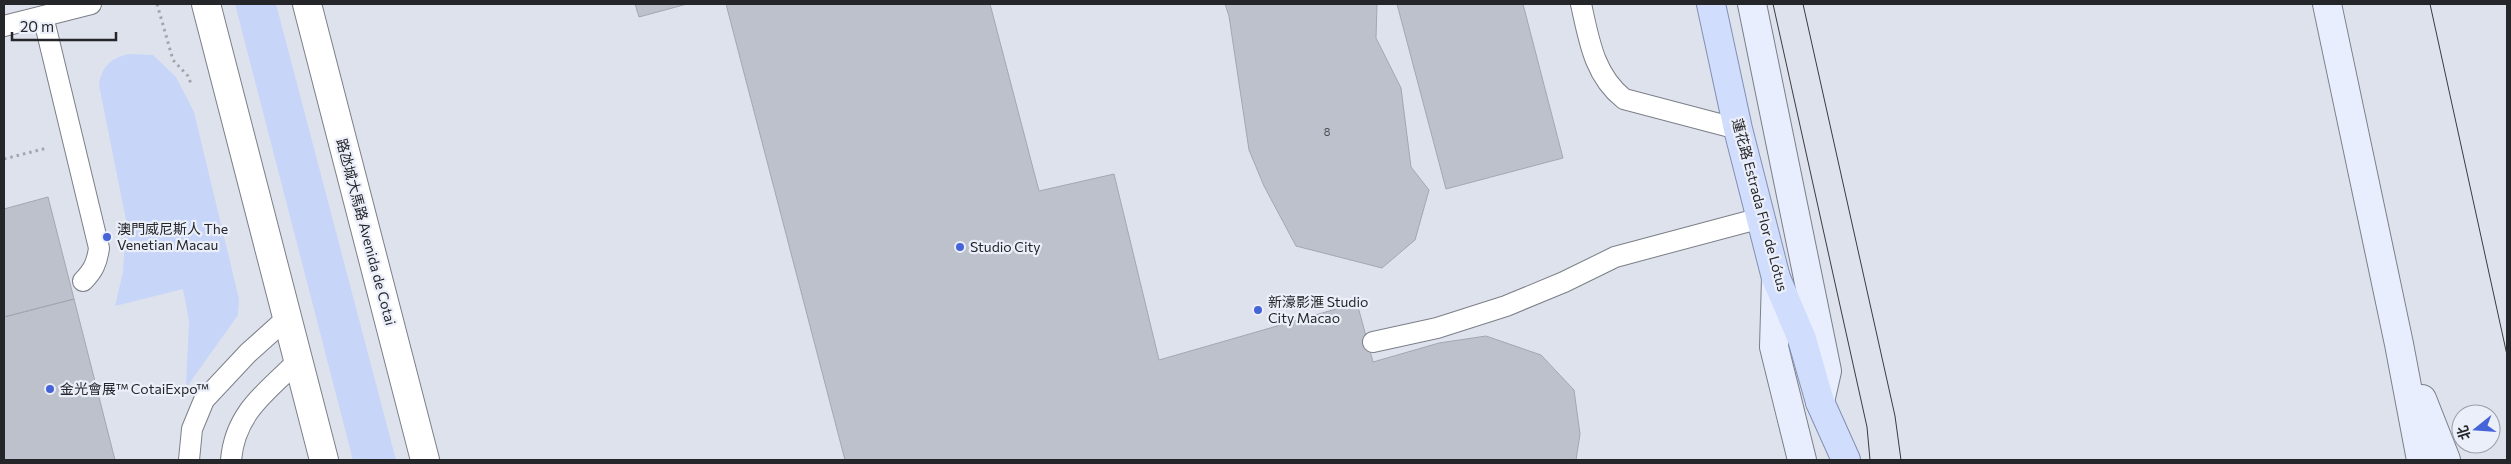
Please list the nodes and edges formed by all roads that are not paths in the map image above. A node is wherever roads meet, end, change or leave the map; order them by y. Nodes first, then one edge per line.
1 (91, 4) edge
2 (206, 4) edge
3 (306, 4) edge
4 (1581, 4) edge
5 (1711, 4) edge
6 (1752, 4) edge
7 (2327, 4) edge
8 (43, 16) junction
9 (4, 26) edge
10 (1738, 129) junction
11 (1761, 218) junction
12 (1776, 278) junction
13 (83, 281) dead end
14 (287, 318) junction
15 (1373, 342) dead end
16 (2399, 344) junction
17 (298, 362) junction
18 (1820, 402) junction
19 (189, 460) edge
20 (231, 460) edge
21 (324, 460) edge
22 (425, 460) edge
23 (1802, 460) edge
24 (1846, 460) edge
25 (2421, 460) edge
26 (2446, 460) edge

1 - 8 lane
2 - 14 street
3 - 22 street, 路氹城大馬路 Avenida de Cotai
4 - 10 lane
5 - 10 main road, 蓮花路 Estrada Flor de Lótus
6 - 18 main road, 蓮花路 Estrada Flor de Lótus
7 - 16 main road
8 - 9 lane
8 - 13 lane
10 - 11 main road, 蓮花路 Estrada Flor de Lótus
11 - 12 main road, 蓮花路 Estrada Flor de Lótus
11 - 15 lane
12 - 18 main road, 蓮花路 Estrada Flor de Lótus
12 - 23 main road
14 - 17 street
14 - 19 lane
16 - 25 main road
16 - 26 main road
17 - 20 lane
17 - 21 street
18 - 24 main road, 蓮花路 Estrada Flor de Lótus

